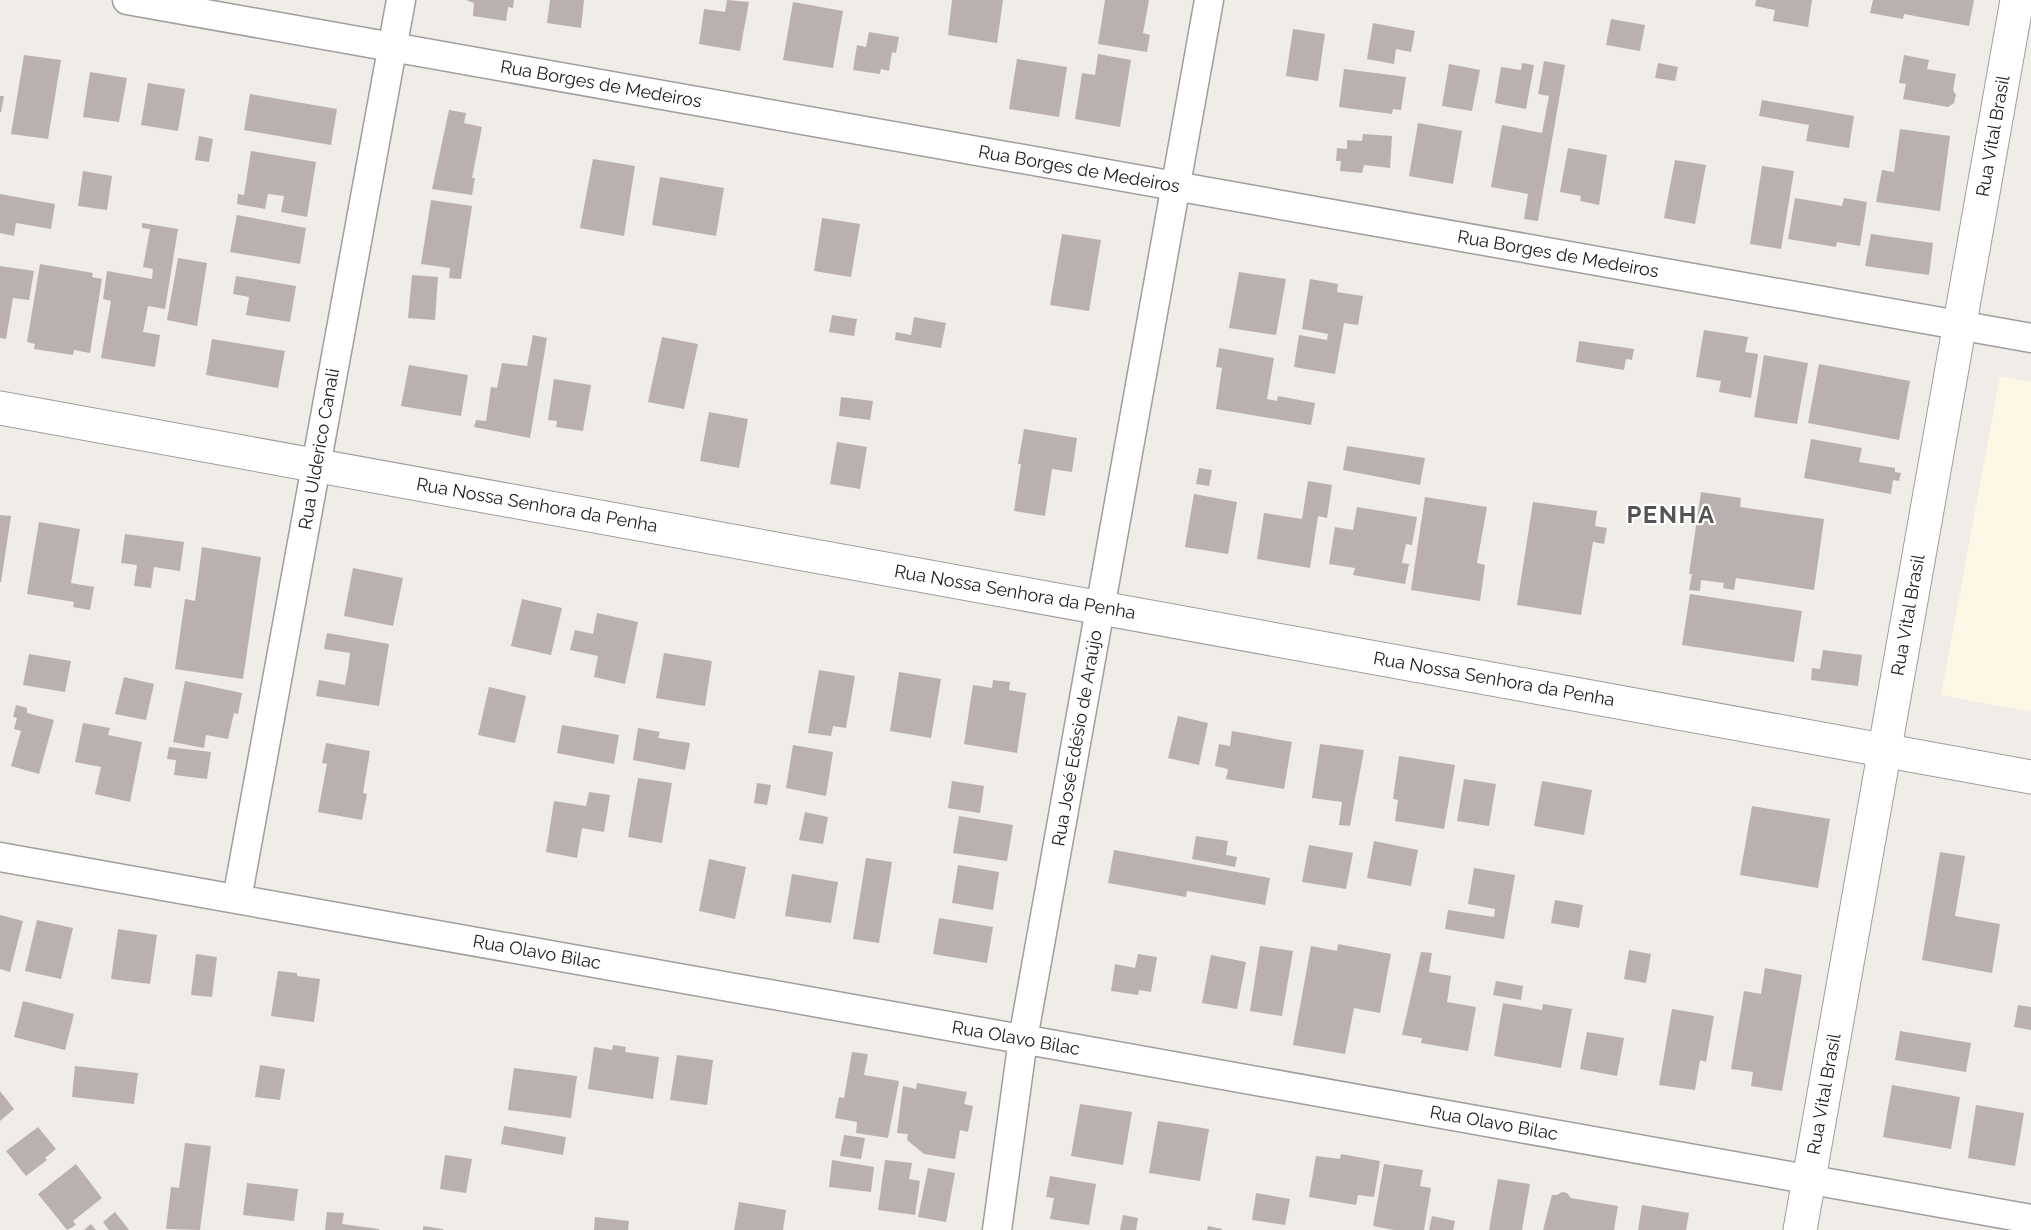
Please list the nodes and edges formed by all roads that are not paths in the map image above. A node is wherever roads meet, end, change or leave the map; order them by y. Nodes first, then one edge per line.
1 (127, 0) edge
2 (401, 0) edge
3 (1209, 0) edge
4 (2017, 0) edge
5 (393, 47) junction
6 (1175, 186) junction
7 (1959, 325) junction
8 (2031, 338) edge
9 (0, 408) edge
10 (316, 465) junction
11 (1100, 608) junction
12 (1885, 750) junction
13 (2031, 777) edge
14 (0, 857) edge
15 (237, 899) junction
16 (1023, 1039) junction
17 (1809, 1179) junction
18 (2031, 1219) edge
19 (997, 1230) edge
20 (1800, 1230) edge

1 - 5 street, Rua Borges de Medeiros
2 - 5 street, Rua Ulderico Canali
3 - 6 street, Rua José Edésio de Araújo
4 - 7 street, Rua Vital Brasil
5 - 6 street, Rua Borges de Medeiros
5 - 10 street, Rua Ulderico Canali
6 - 7 street, Rua Borges de Medeiros
6 - 11 street, Rua José Edésio de Araújo
7 - 8 street, Rua Borges de Medeiros
7 - 12 street, Rua Vital Brasil
9 - 10 street, Rua Nossa Senhora da Penha
10 - 11 street, Rua Nossa Senhora da Penha
10 - 15 street, Rua Ulderico Canali
11 - 12 street, Rua Nossa Senhora da Penha
11 - 16 street, Rua José Edésio de Araújo
12 - 13 street, Rua Nossa Senhora da Penha
12 - 17 street, Rua Vital Brasil
14 - 15 street, Rua Olavo Bilac
15 - 16 street, Rua Olavo Bilac
16 - 17 street, Rua Olavo Bilac
16 - 19 street, Rua José Edésio de Araújo
17 - 18 street, Rua Olavo Bilac
17 - 20 street, Rua Vital Brasil

